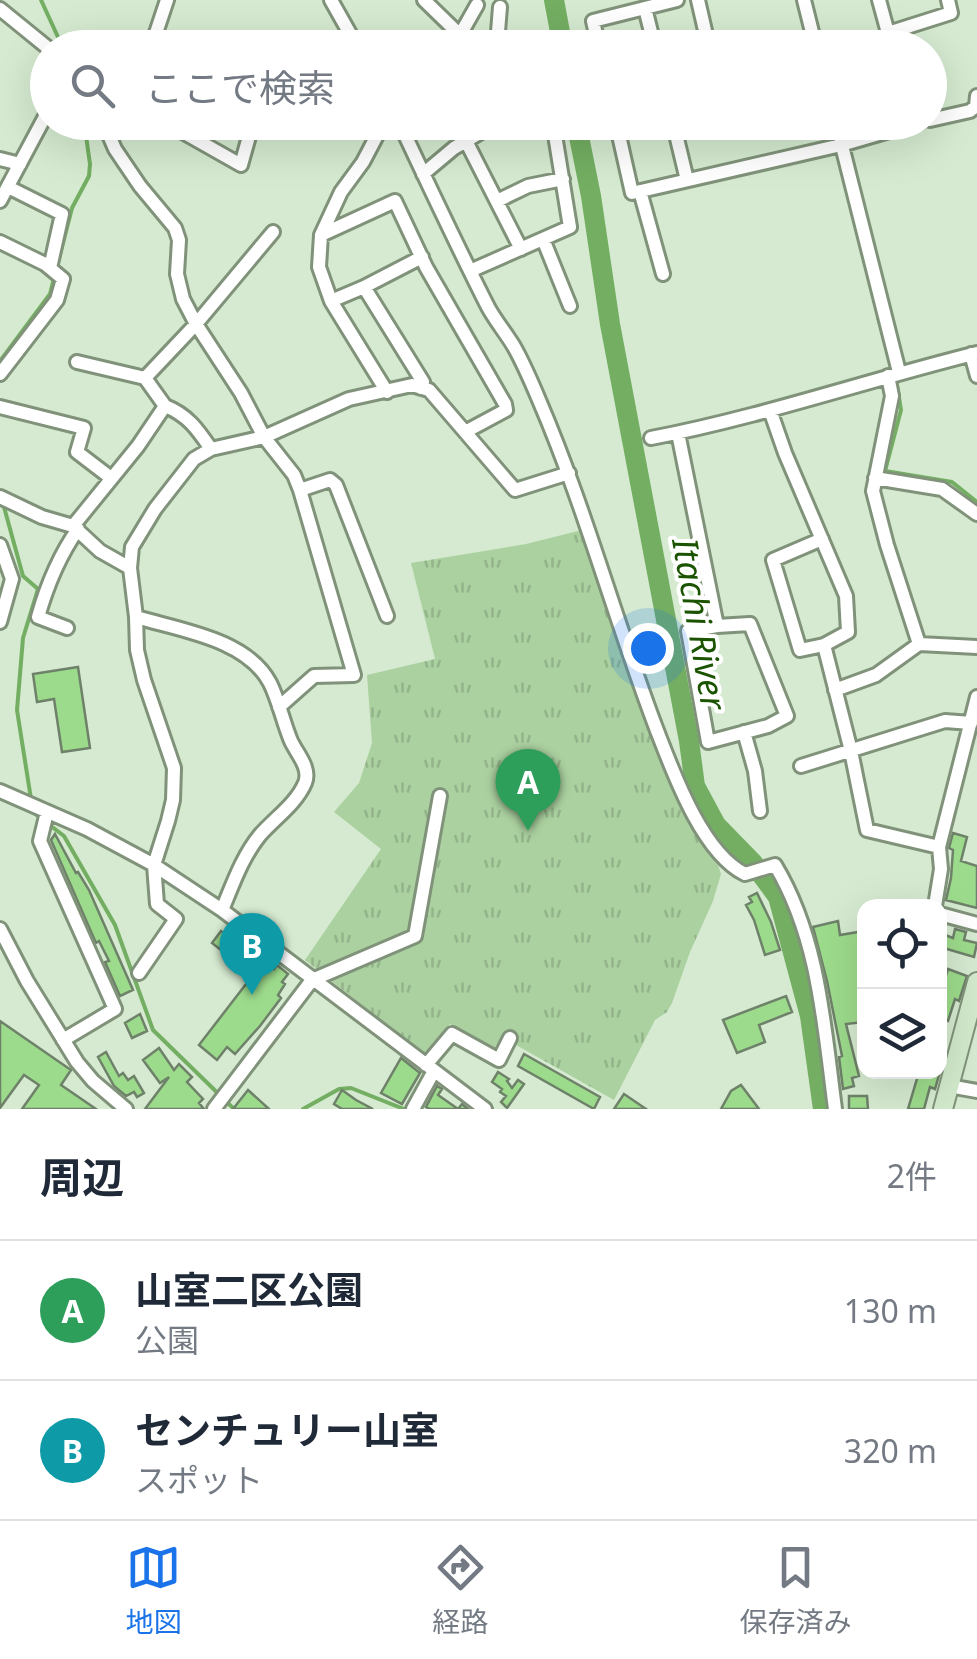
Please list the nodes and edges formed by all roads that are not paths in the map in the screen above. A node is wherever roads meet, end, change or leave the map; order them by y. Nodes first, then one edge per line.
1 (167, 0) edge
2 (331, 0) edge
3 (424, 0) edge
4 (676, 0) edge
5 (698, 0) edge
6 (804, 0) edge
7 (879, 0) edge
8 (948, 0) edge
9 (476, 2) edge
10 (501, 3) edge
11 (645, 8) junction
12 (0, 9) edge
13 (158, 30) edge
14 (348, 30) edge
15 (455, 30) edge
16 (462, 30) edge
17 (498, 30) edge
18 (595, 30) edge
19 (650, 30) edge
20 (706, 30) edge
21 (812, 30) edge
22 (887, 30) edge
23 (897, 30) edge
24 (30, 33) edge
25 (977, 96) edge
26 (977, 106) edge
27 (947, 116) edge
28 (33, 140) edge
29 (111, 140) edge
30 (196, 140) edge
31 (248, 140) edge
32 (375, 140) edge
33 (407, 140) edge
34 (466, 140) joint
35 (556, 140) edge
36 (620, 140) edge
37 (677, 140) edge
38 (840, 140) edge
39 (855, 140) edge
40 (841, 144) junction
41 (0, 159) edge
42 (20, 164) junction
43 (424, 174) junction
44 (562, 179) junction
45 (687, 180) junction
46 (8, 187) junction
47 (640, 191) junction
48 (497, 201) junction
49 (0, 202) edge
50 (274, 232) dead end
51 (321, 235) junction
52 (543, 239) junction
53 (0, 242) edge
54 (520, 249) junction
55 (422, 257) junction
56 (50, 268) junction
57 (470, 271) junction
58 (663, 274) dead end
59 (364, 287) junction
60 (331, 301) junction
61 (570, 306) dead end
62 (196, 324) junction
63 (974, 353) edge
64 (78, 362) dead end
65 (0, 374) edge
66 (893, 374) junction
67 (977, 376) edge
68 (145, 378) junction
69 (422, 388) junction
70 (386, 392) junction
71 (0, 406) edge
72 (165, 406) junction
73 (770, 410) junction
74 (465, 432) junction
75 (678, 433) junction
76 (264, 437) junction
77 (651, 438) dead end
78 (212, 449) junction
79 (569, 473) junction
80 (111, 478) junction
81 (875, 478) junction
82 (300, 490) junction
83 (0, 497) edge
84 (977, 514) edge
85 (76, 528) junction
86 (822, 540) junction
87 (0, 545) edge
88 (130, 568) junction
89 (388, 616) dead end
90 (136, 618) junction
91 (0, 622) edge
92 (717, 626) junction
93 (67, 628) dead end
94 (919, 644) junction
95 (824, 645) junction
96 (977, 647) edge
97 (835, 690) junction
98 (977, 697) edge
99 (279, 708) junction
100 (971, 724) junction
101 (744, 732) junction
102 (851, 751) junction
103 (801, 766) dead end
104 (0, 792) edge
105 (440, 796) dead end
106 (760, 811) dead end
107 (46, 812) junction
108 (939, 847) junction
109 (154, 864) junction
110 (935, 899) edge
111 (222, 910) junction
112 (947, 916) edge
113 (977, 924) edge
114 (0, 929) edge
115 (139, 973) dead end
116 (312, 980) junction
117 (977, 982) edge
118 (970, 1034) edge
119 (510, 1038) dead end
120 (63, 1040) junction
121 (430, 1068) junction
122 (949, 1086) junction
123 (977, 1091) edge
124 (126, 1109) edge
125 (214, 1109) edge
126 (413, 1109) edge
127 (485, 1109) edge
128 (835, 1109) edge
129 (943, 1109) edge

1 - 13 street
2 - 14 street
3 - 15 street
4 - 11 street
5 - 20 street
6 - 21 street
7 - 22 street
8 - 23 street
9 - 10 street
9 - 16 street
10 - 17 street
11 - 18 street
11 - 19 street
12 - 24 street
25 - 26 street
26 - 27 street
28 - 42 street
29 - 62 street
30 - 31 street
32 - 51 street
33 - 43 street
34 - 43 street
34 - 48 street
35 - 44 street
36 - 47 street
37 - 45 street
38 - 40 street
39 - 40 street
40 - 45 street
40 - 66 street
41 - 42 street
42 - 46 street
43 - 57 street
44 - 48 street
44 - 52 street
45 - 47 street
46 - 49 street
46 - 56 street
47 - 58 street
48 - 54 street
50 - 62 street
51 - 55 street
51 - 60 street
52 - 54 street
52 - 61 street
53 - 56 street
54 - 57 street
55 - 59 street
55 - 74 street
56 - 65 street
57 - 79 street
59 - 60 street
59 - 69 street
60 - 70 street
62 - 68 street
62 - 76 street
63 - 66 street
63 - 67 street
64 - 68 street
66 - 73 street
66 - 81 street
68 - 72 street
69 - 70 street
69 - 74 street
70 - 76 street
71 - 80 street
72 - 78 street
72 - 80 street
73 - 75 street
73 - 86 street
74 - 79 street
75 - 77 street
75 - 92 street
76 - 78 street
76 - 82 street
78 - 88 street
79 - 128 street
80 - 85 street
81 - 84 street
81 - 94 street
82 - 89 street
82 - 99 street
83 - 85 street
85 - 88 street
85 - 93 street
86 - 95 street
86 - 95 street
87 - 91 street
88 - 90 street
90 - 99 street
90 - 109 street
92 - 101 street
92 - 101 street
94 - 96 street
94 - 97 street
95 - 97 street
97 - 102 street
98 - 100 street
99 - 111 street
100 - 102 street
100 - 108 street
101 - 106 street
102 - 103 street
102 - 108 street
104 - 107 street
105 - 116 street
107 - 109 street
107 - 120 street
108 - 110 street
109 - 111 street
109 - 115 street
111 - 116 street
112 - 113 street
114 - 120 street
116 - 121 street
116 - 125 street
117 - 118 main road
118 - 122 main road
119 - 121 street
120 - 124 street
121 - 126 street
121 - 127 street
122 - 123 street
122 - 129 main road

